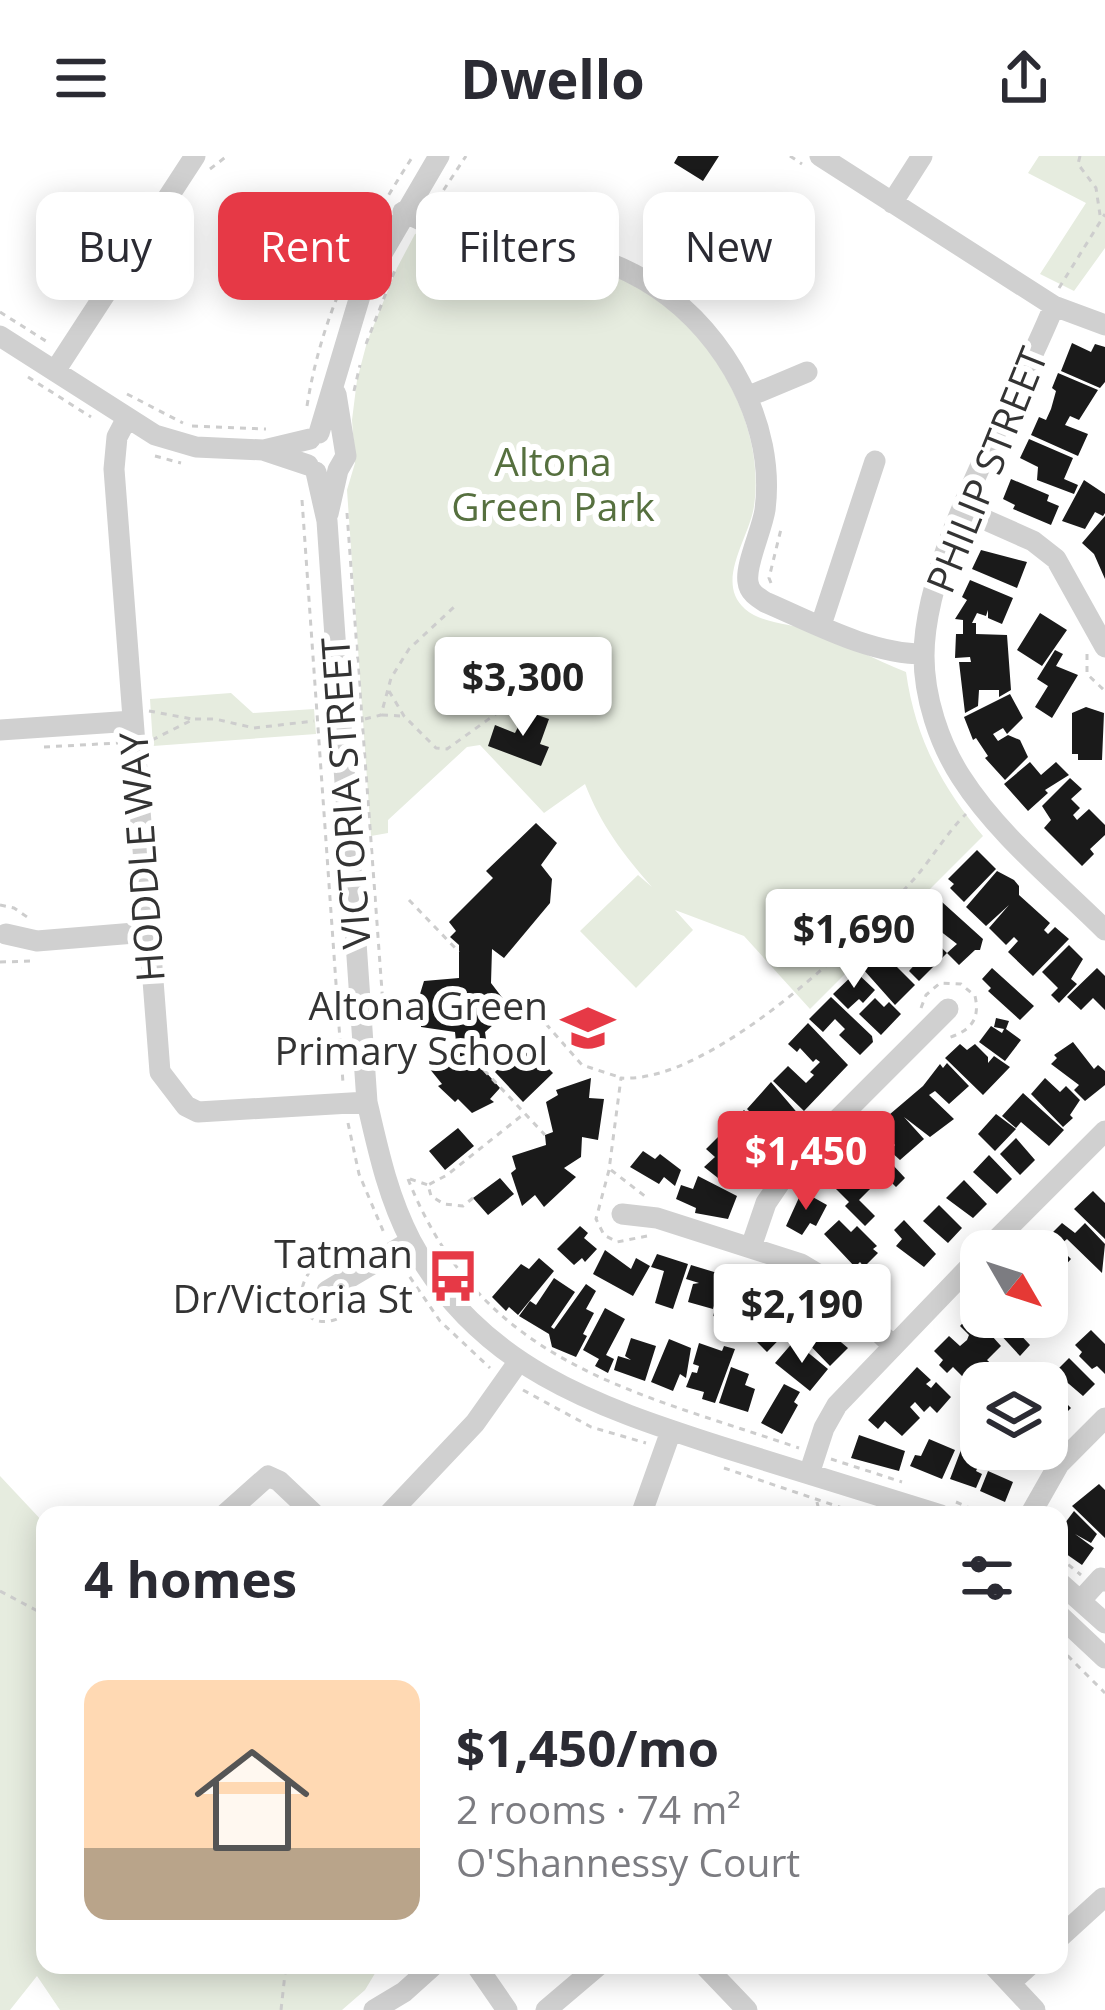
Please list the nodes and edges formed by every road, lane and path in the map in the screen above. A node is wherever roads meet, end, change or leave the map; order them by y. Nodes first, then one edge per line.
1 (195, 156) edge
2 (439, 156) edge
3 (466, 156) edge
4 (820, 156) edge
5 (922, 156) edge
6 (1080, 156) edge
7 (426, 192) edge
8 (432, 192) edge
9 (892, 202) junction
10 (416, 211) edge
11 (1103, 215) edge
12 (397, 266) dead end
13 (619, 269) edge
14 (1054, 306) junction
15 (0, 312) edge
16 (1105, 325) edge
17 (0, 336) edge
18 (60, 363) junction
19 (807, 372) dead end
20 (122, 391) dead end
21 (747, 398) junction
22 (352, 404) dead end
23 (127, 418) junction
24 (323, 438) junction
25 (266, 440) junction
26 (875, 461) dead end
27 (316, 473) junction
28 (347, 502) dead end
29 (964, 510) junction
30 (782, 523) dead end
31 (774, 587) dead end
32 (454, 607) dead end
33 (821, 625) junction
34 (527, 645) dead end
35 (1095, 646) edge
36 (924, 654) junction
37 (526, 682) junction
38 (389, 691) junction
39 (1105, 691) edge
40 (531, 712) dead end
41 (381, 715) junction
42 (141, 716) junction
43 (404, 716) junction
44 (194, 719) junction
45 (363, 719) junction
46 (316, 720) junction
47 (0, 730) edge
48 (152, 740) dead end
49 (974, 824) dead end
50 (409, 900) dead end
51 (1105, 930) edge
52 (147, 932) junction
53 (6, 934) dead end
54 (459, 952) dead end
55 (411, 1004) dead end
56 (383, 1005) junction
57 (948, 1009) dead end
58 (361, 1014) junction
59 (545, 1024) dead end
60 (484, 1070) dead end
61 (621, 1078) junction
62 (368, 1102) junction
63 (344, 1103) junction
64 (525, 1113) junction
65 (1105, 1131) edge
66 (545, 1135) dead end
67 (609, 1170) dead end
68 (428, 1184) junction
69 (473, 1198) dead end
70 (622, 1214) dead end
71 (1006, 1230) edge
72 (402, 1246) junction
73 (751, 1247) junction
74 (960, 1276) edge
75 (327, 1291) dead end
76 (891, 1344) junction
77 (512, 1370) junction
78 (1105, 1418) edge
79 (668, 1439) junction
80 (813, 1464) junction
81 (725, 1469) dead end
82 (817, 1500) junction
83 (234, 1506) edge
84 (306, 1506) edge
85 (397, 1506) edge
86 (644, 1506) edge
87 (818, 1506) edge
88 (835, 1506) edge
89 (918, 1506) edge
90 (1035, 1506) edge
91 (1105, 1581) edge
92 (1068, 1589) edge
93 (0, 1591) edge
94 (1081, 1600) junction
95 (36, 1610) edge
96 (1105, 1623) edge
97 (1068, 1624) edge
98 (1068, 1656) edge
99 (1105, 1658) edge
100 (1105, 1693) edge
101 (1103, 1898) edge
102 (1068, 1930) edge
103 (285, 1974) edge
104 (403, 1974) edge
105 (424, 1974) edge
106 (479, 1974) edge
107 (588, 1974) edge
108 (713, 1974) edge
109 (1002, 1974) edge
110 (1020, 1974) edge
111 (1010, 1983) junction
112 (380, 2005) edge
113 (281, 2010) edge
114 (507, 2010) edge
115 (546, 2010) edge
116 (747, 2010) edge
117 (1035, 2010) edge

1 - 18 street
2 - 7 street
3 - 8 path
4 - 9 street
5 - 9 street
6 - 11 path
9 - 14 street
10 - 24 street
11 - 14 path
12 - 22 path
13 - 21 street
14 - 16 street
14 - 29 street, PHILIP STREET
15 - 18 path
17 - 18 street
18 - 23 street
19 - 21 street
20 - 25 path
21 - 33 street
23 - 25 street
23 - 42 street, HODDLE WAY
24 - 25 street
24 - 27 street
24 - 27 street
25 - 27 street
26 - 33 street
27 - 46 path
27 - 58 street, VICTORIA STREET
28 - 45 path
29 - 35 street
29 - 36 street, PHILIP STREET
30 - 31 path
32 - 38 path
33 - 36 street
34 - 37 path
35 - 39 path
36 - 51 street, PHILIP STREET
37 - 40 path
37 - 43 path
38 - 41 path
38 - 43 path
41 - 43 path
41 - 45 path
42 - 44 path
42 - 47 street
42 - 52 street, HODDLE WAY
44 - 46 path
44 - 48 path
45 - 56 path
46 - 63 path
49 - 61 path
50 - 54 path
52 - 53 street
52 - 63 street, HODDLE WAY
55 - 56 path
56 - 58 path
57 - 73 street
58 - 62 street, VICTORIA STREET
59 - 61 path
60 - 64 path
61 - 67 path
62 - 63 street, HODDLE WAY
62 - 72 street, VICTORIA STREET
63 - 72 path
64 - 66 path
64 - 68 path
65 - 71 street
68 - 69 path
68 - 80 path
70 - 73 street
72 - 75 street
72 - 77 street, VICTORIA STREET
72 - 77 path
73 - 76 street
74 - 76 street
76 - 80 street
77 - 79 street, VICTORIA STREET
77 - 79 path
77 - 85 street
78 - 90 street
79 - 80 street, VICTORIA STREET
79 - 86 street
80 - 89 street, VICTORIA STREET
81 - 82 path
82 - 87 path
82 - 88 path
83 - 84 street
91 - 94 street
92 - 94 street
93 - 95 path
94 - 96 street
97 - 99 street
98 - 100 path
101 - 102 street
103 - 113 path
104 - 112 street
105 - 112 street
106 - 114 street
107 - 115 street
108 - 116 street
109 - 111 street
110 - 111 street
111 - 117 street

